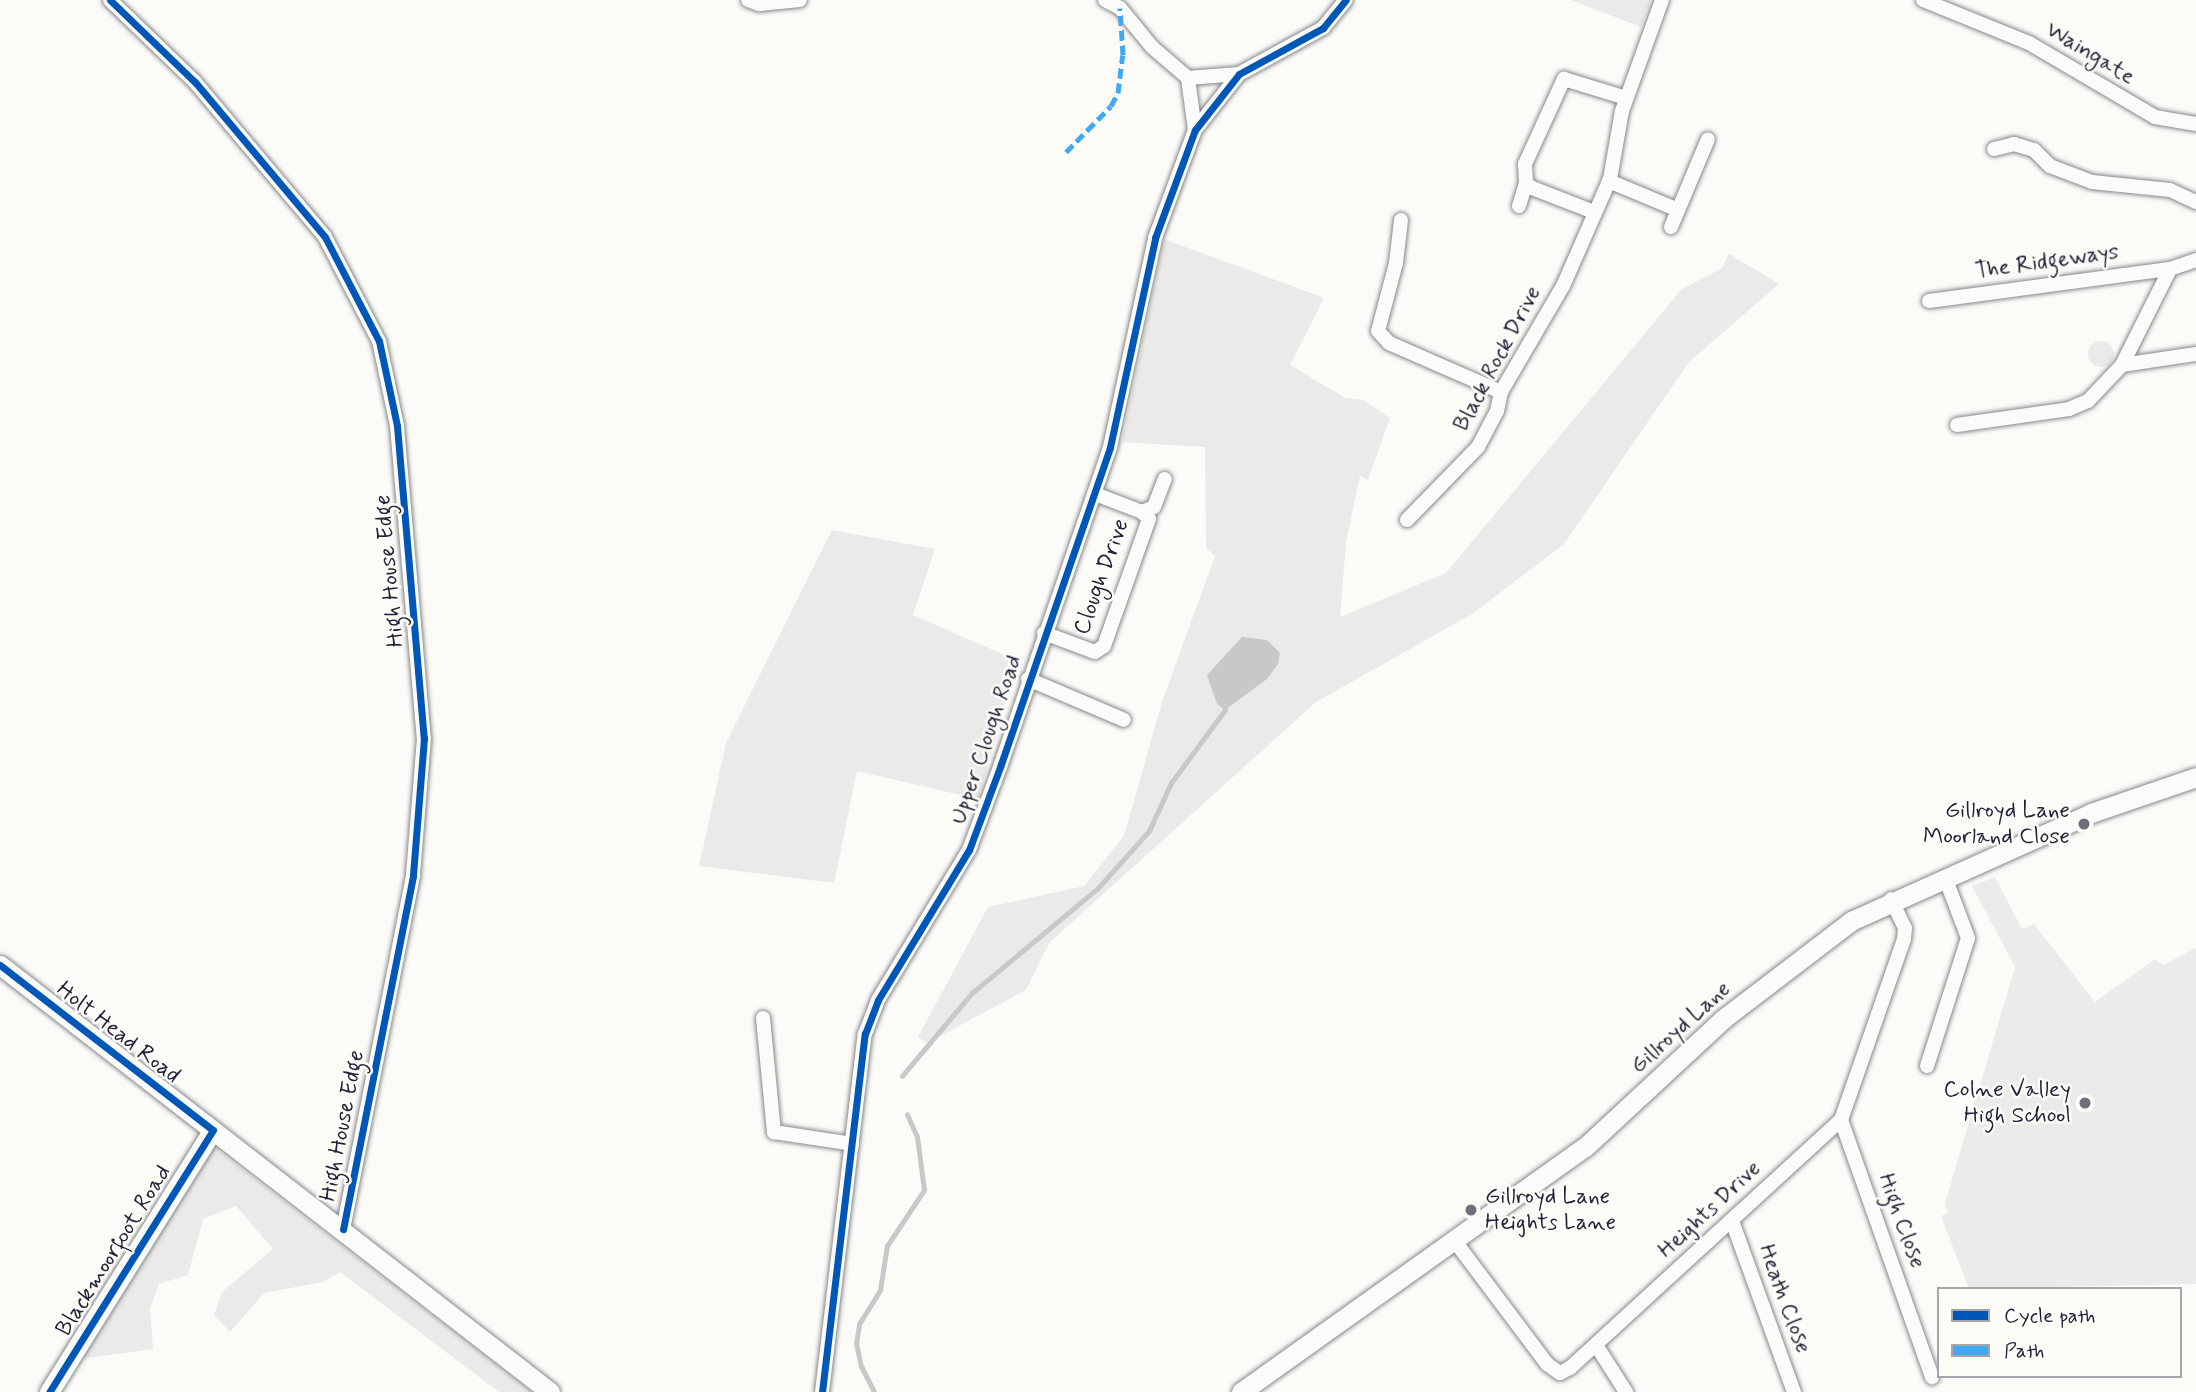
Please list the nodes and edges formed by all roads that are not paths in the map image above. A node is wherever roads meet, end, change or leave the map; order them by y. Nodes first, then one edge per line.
1 (110, 0) edge
2 (748, 0) edge
3 (800, 0) edge
4 (1105, 0) edge
5 (1346, 0) edge
6 (1662, 0) edge
7 (1923, 0) edge
8 (1947, 4) edge
9 (1239, 74) junction
10 (1188, 78) junction
11 (1626, 98) junction
12 (2196, 124) edge
13 (1195, 130) junction
14 (1708, 139) dead end
15 (1994, 149) dead end
16 (1609, 181) junction
17 (1526, 183) junction
18 (2196, 201) edge
19 (1519, 206) dead end
20 (1678, 210) junction
21 (1594, 212) junction
22 (1401, 220) dead end
23 (1671, 227) dead end
24 (2196, 260) edge
25 (2170, 269) junction
26 (1929, 301) dead end
27 (2196, 354) edge
28 (2122, 365) junction
29 (1501, 391) junction
30 (1957, 425) dead end
31 (1165, 479) dead end
32 (1095, 494) junction
33 (1142, 512) junction
34 (1407, 520) dead end
35 (1044, 633) junction
36 (1028, 679) junction
37 (1124, 720) dead end
38 (2196, 777) edge
39 (1945, 877) junction
40 (1891, 899) junction
41 (0, 965) edge
42 (763, 1017) dead end
43 (1927, 1066) dead end
44 (1841, 1120) junction
45 (213, 1130) junction
46 (852, 1144) junction
47 (1731, 1222) junction
48 (343, 1229) junction
49 (1454, 1240) junction
50 (1597, 1345) junction
51 (1932, 1377) dead end
52 (49, 1392) edge
53 (550, 1392) edge
54 (822, 1392) edge
55 (1241, 1392) edge
56 (1626, 1392) edge
57 (1794, 1392) edge

1 - 48 street, High House Edge
2 - 3 street
4 - 10 street
5 - 9 street
6 - 11 street, Black Rock Drive
7 - 8 street, Waingate
8 - 12 street, Waingate
9 - 10 street
9 - 13 street, Upper Clough Road
10 - 13 street
11 - 16 street, Black Rock Drive
11 - 17 street
13 - 32 street, Upper Clough Road
14 - 20 street
15 - 18 street
16 - 20 street
16 - 21 street, Black Rock Drive
17 - 19 street
17 - 21 street
20 - 23 street
21 - 29 street, Black Rock Drive
22 - 29 street
24 - 25 street, The Ridgeways
25 - 26 street, The Ridgeways
25 - 28 street
27 - 28 street
28 - 30 street
29 - 34 street, Black Rock Drive
31 - 33 street
32 - 33 street, Clough Drive
32 - 35 street, Upper Clough Road
33 - 35 street, Clough Drive
35 - 36 street, Upper Clough Road
36 - 37 street, Upper Clough Road
36 - 46 street, Upper Clough Road
38 - 39 street, Gillroyd Lane
39 - 40 street, Gillroyd Lane
39 - 43 street
40 - 44 street, Heights Drive
40 - 49 street, Gillroyd Lane
41 - 45 street, Holt Head Road
42 - 46 street
44 - 47 street, Heights Drive
44 - 51 street, High Close
45 - 48 street
45 - 52 street, Blackmoorfoot Road
46 - 54 street, Upper Clough Road
47 - 50 street, Heights Drive
47 - 57 street, Heath Close
48 - 53 street
49 - 50 street, Heights Drive
49 - 55 street, Gillroyd Lane
50 - 56 street

